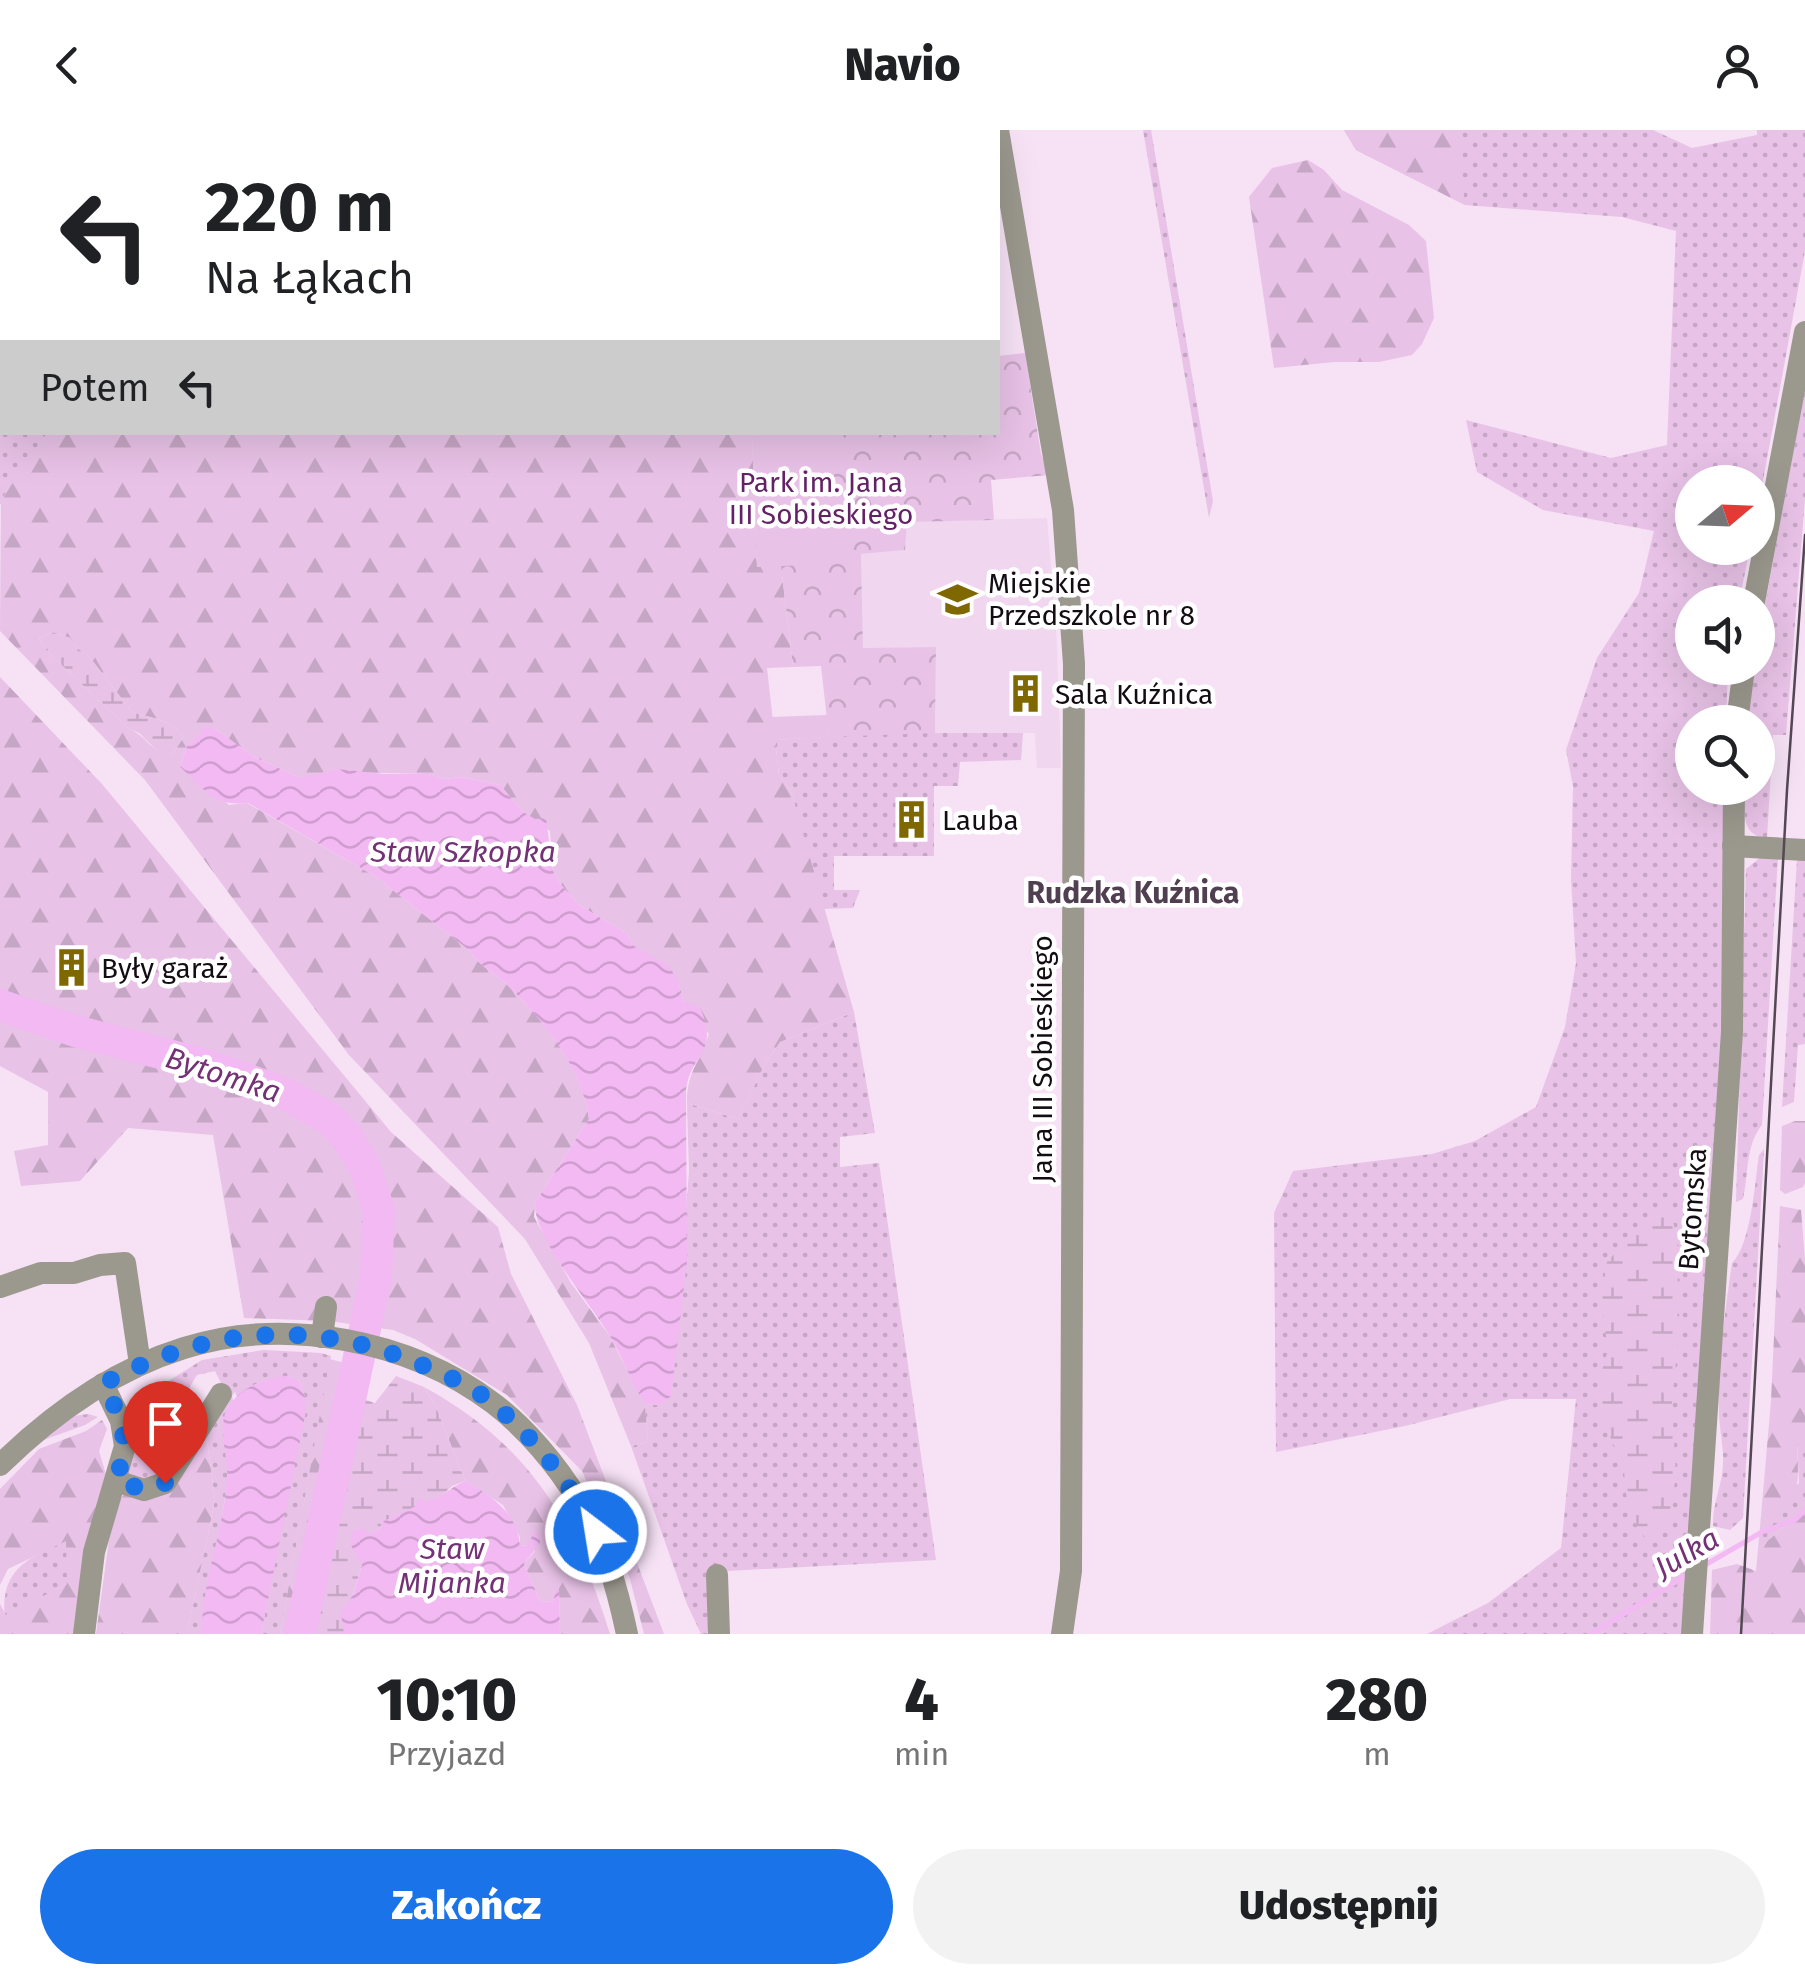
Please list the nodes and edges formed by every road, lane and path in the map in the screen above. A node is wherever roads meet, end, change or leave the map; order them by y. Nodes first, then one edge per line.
1 (1000, 142) edge
2 (1805, 332) edge
3 (1757, 585) edge
4 (1734, 805) edge
5 (1733, 846) junction
6 (1805, 850) edge
7 (0, 1286) edge
8 (326, 1307) dead end
9 (328, 1338) junction
10 (140, 1364) junction
11 (103, 1384) junction
12 (221, 1394) dead end
13 (0, 1464) edge
14 (116, 1480) junction
15 (717, 1574) dead end
16 (84, 1634) edge
17 (628, 1634) edge
18 (719, 1634) edge
19 (1062, 1634) edge
20 (1692, 1634) edge

1 - 19 street, Jana III Sobieskiego
2 - 3 street
4 - 5 street, Bytomska
5 - 6 street
5 - 20 street, Bytomska
7 - 10 street
8 - 9 street
9 - 10 street
9 - 17 street
10 - 11 street
11 - 13 street
11 - 14 street
12 - 14 street
14 - 16 street
15 - 18 street

